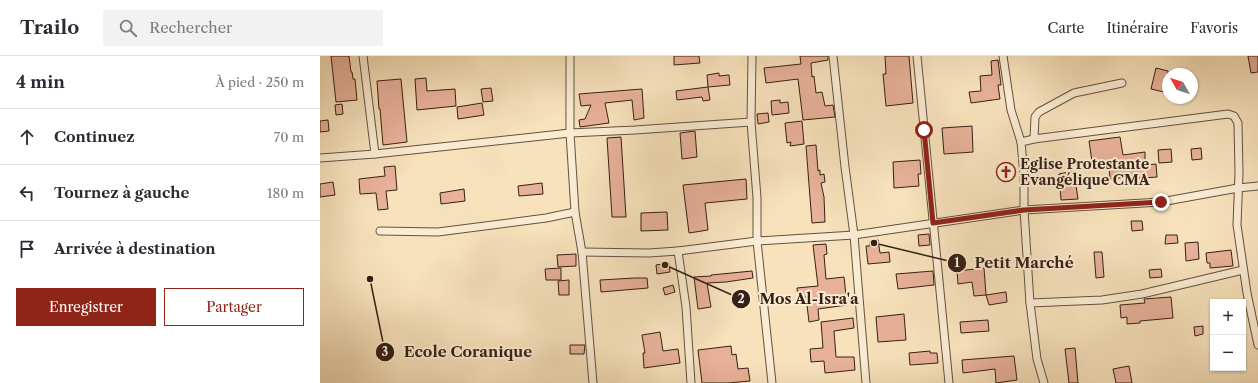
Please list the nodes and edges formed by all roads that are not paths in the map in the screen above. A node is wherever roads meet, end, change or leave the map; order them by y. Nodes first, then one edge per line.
1 (363, 56) edge
2 (570, 56) edge
3 (752, 56) edge
4 (833, 56) edge
5 (917, 56) edge
6 (1003, 56) edge
7 (1122, 83) dead end
8 (751, 122) junction
9 (570, 133) junction
10 (1034, 139) junction
11 (1021, 142) junction
12 (375, 154) junction
13 (320, 158) edge
14 (1258, 186) edge
15 (1238, 188) junction
16 (1024, 210) junction
17 (575, 212) junction
18 (933, 223) junction
19 (380, 231) dead end
20 (854, 235) junction
21 (757, 241) junction
22 (678, 251) junction
23 (582, 252) junction
24 (1243, 270) junction
25 (1030, 303) junction
26 (1258, 345) edge
27 (593, 383) edge
28 (691, 383) edge
29 (772, 383) edge
30 (866, 383) edge
31 (949, 383) edge
32 (1044, 383) edge

1 - 12 street
2 - 9 street
3 - 8 street
4 - 20 street
5 - 18 street
6 - 11 street
7 - 10 street
8 - 9 street
8 - 21 street
9 - 12 street
9 - 17 street
10 - 11 street
10 - 15 street
11 - 16 street
12 - 13 street
14 - 15 street
15 - 16 street
15 - 24 street
16 - 18 street
16 - 25 street
17 - 19 street
17 - 23 street
18 - 20 street
18 - 31 street
20 - 21 street
20 - 30 street
21 - 22 street
21 - 29 street
22 - 23 street
22 - 28 street
23 - 27 street
24 - 25 street
24 - 26 street
25 - 32 street

